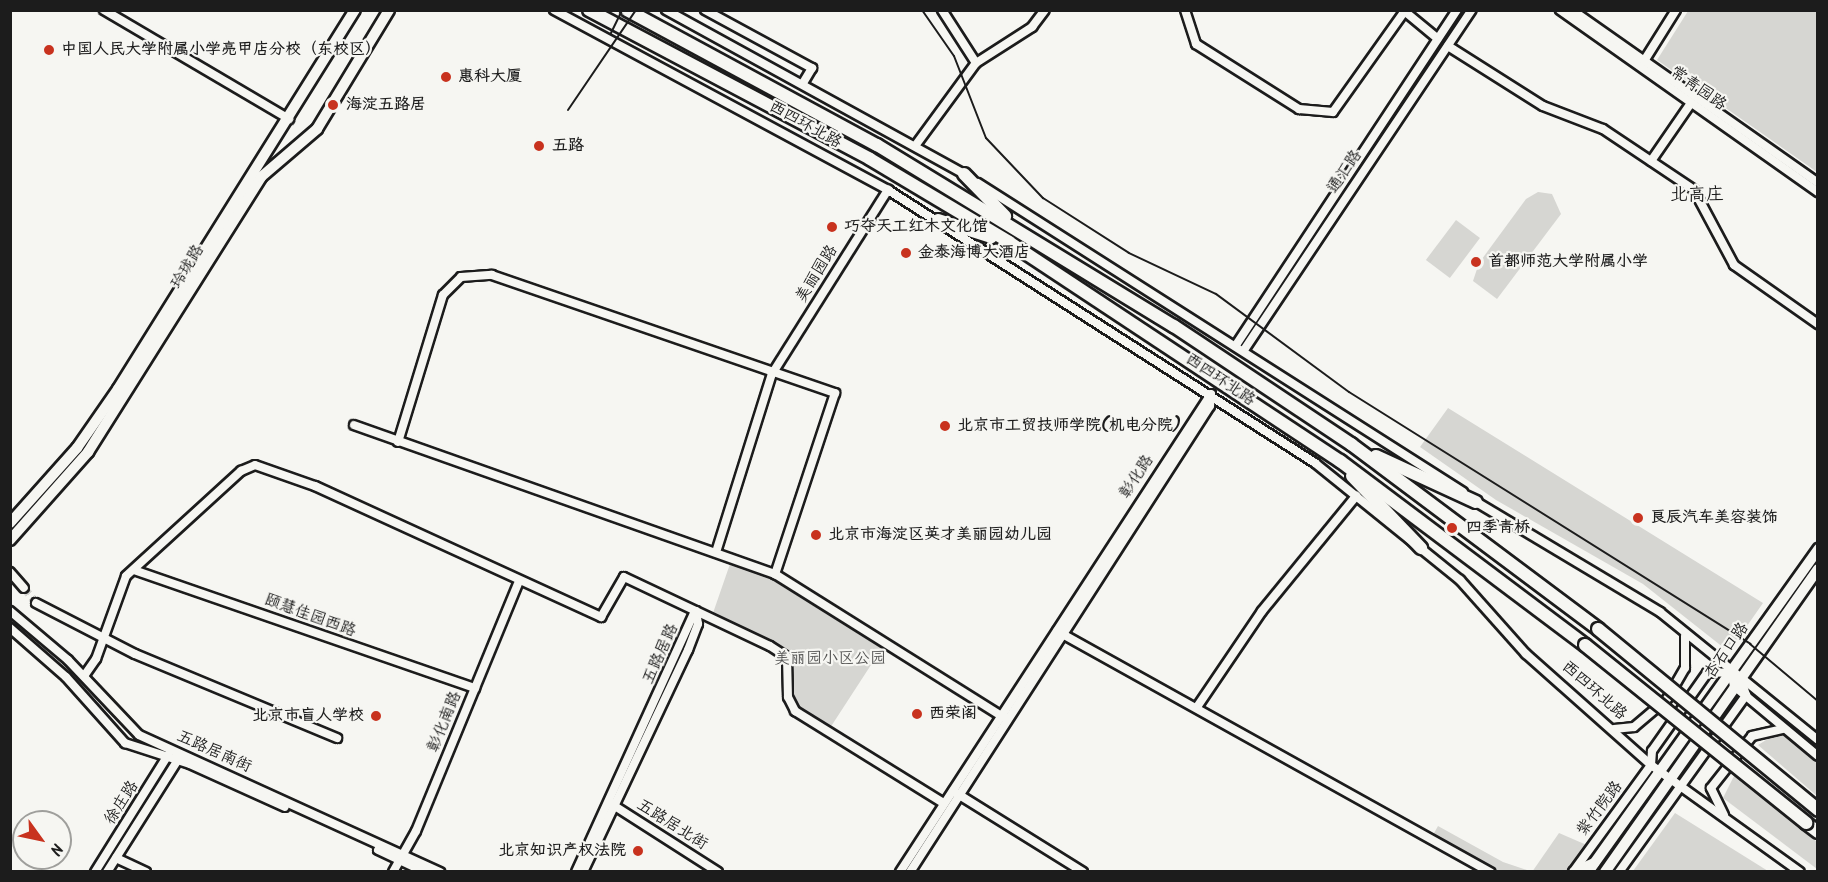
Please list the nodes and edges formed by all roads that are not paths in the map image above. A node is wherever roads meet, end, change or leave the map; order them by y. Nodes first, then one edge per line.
1 (104, 10) edge
2 (355, 10) edge
3 (387, 10) edge
4 (554, 10) edge
5 (589, 10) edge
6 (627, 10) edge
7 (666, 10) edge
8 (705, 10) edge
9 (942, 10) edge
10 (1045, 10) edge
11 (1185, 10) edge
12 (1456, 10) edge
13 (1472, 10) edge
14 (1560, 10) edge
15 (1572, 10) edge
16 (1676, 10) edge
17 (1404, 11) edge
18 (1438, 39) junction
19 (1448, 46) junction
20 (1644, 61) junction
21 (976, 63) junction
22 (803, 83) junction
23 (1691, 103) junction
24 (289, 120) junction
25 (915, 146) junction
26 (1651, 161) junction
27 (964, 174) junction
28 (1818, 183) edge
29 (888, 190) junction
30 (1818, 192) edge
31 (938, 220) junction
32 (1016, 227) junction
33 (1009, 242) junction
34 (1818, 324) edge
35 (1236, 345) junction
36 (1244, 350) junction
37 (772, 374) junction
38 (1211, 394) junction
39 (354, 425) dead end
40 (398, 442) junction
41 (1351, 444) junction
42 (1340, 461) junction
43 (1356, 496) junction
44 (1476, 502) junction
45 (10, 523) edge
46 (10, 540) edge
47 (1421, 548) junction
48 (717, 549) junction
49 (1818, 549) edge
50 (1818, 569) edge
51 (134, 570) junction
52 (10, 572) edge
53 (775, 574) junction
54 (519, 581) junction
55 (24, 588) tunnel mouth
56 (36, 603) tunnel mouth
57 (10, 611) edge
58 (695, 611) junction
59 (10, 628) edge
60 (1059, 632) junction
61 (1685, 636) junction
62 (105, 638) junction
63 (84, 676) junction
64 (1735, 678) junction
65 (475, 688) dead end
66 (1746, 694) junction
67 (1197, 707) junction
68 (1769, 712) junction
69 (1003, 717) junction
70 (1800, 727) junction
71 (1614, 729) junction
72 (1783, 729) junction
73 (337, 738) dead end
74 (1818, 740) edge
75 (171, 749) junction
76 (1818, 756) edge
77 (180, 757) junction
78 (166, 759) junction
79 (1656, 768) junction
80 (1669, 779) junction
81 (1679, 787) junction
82 (954, 791) junction
83 (942, 802) junction
84 (612, 805) junction
85 (1818, 810) edge
86 (1728, 820) junction
87 (1818, 832) edge
88 (116, 858) junction
89 (400, 860) junction
90 (1591, 867) edge
91 (96, 872) edge
92 (107, 872) edge
93 (146, 872) edge
94 (393, 872) edge
95 (425, 872) edge
96 (440, 872) edge
97 (576, 872) edge
98 (583, 872) edge
99 (718, 872) edge
100 (900, 872) edge
101 (910, 872) edge
102 (1083, 872) edge
103 (1490, 872) edge
104 (1573, 872) edge
105 (1605, 872) edge
106 (1619, 872) edge
107 (1800, 872) edge

1 - 24 street
2 - 24 main road, 玲珑路
3 - 46 main road, 玲珑路
4 - 29 street, 西四环北路
5 - 33 highway, 西四环北路
6 - 32 highway, 西四环北路
7 - 22 street
8 - 22 street
9 - 21 street
10 - 21 street
11 - 17 street
12 - 18 street, 通汇路
13 - 19 street, 通汇路
14 - 23 street, 常青园路
15 - 20 street, 常青园路
16 - 20 street
17 - 18 street
18 - 35 street, 通汇路
19 - 26 street
19 - 36 street, 通汇路
20 - 28 street, 常青园路
21 - 25 street
22 - 25 street
23 - 26 street
23 - 30 street, 常青园路
24 - 45 main road, 玲珑路
25 - 27 street
26 - 34 street
27 - 32 highway
27 - 35 street
29 - 31 street, 西四环北路
29 - 37 street, 美丽园路
31 - 33 highway
31 - 38 street, 西四环北路
32 - 41 highway, 西四环北路
33 - 42 highway, 西四环北路
35 - 36 street
36 - 44 street
37 - 40 street
37 - 48 street, 美丽园路
37 - 53 street
38 - 43 street, 西四环北路
38 - 60 street, 彰化路
39 - 40 street
40 - 48 street
41 - 44 highway
41 - 85 highway, 西四环北路, bridge
42 - 47 highway
42 - 87 highway, 西四环北路, bridge
43 - 47 street, 西四环北路
43 - 67 street
44 - 61 street
47 - 71 street, 西四环北路
48 - 53 street
49 - 64 main road, 杏石口路
50 - 64 main road, 杏石口路
51 - 54 street
51 - 62 street
51 - 65 street, 颐慧佳园西路
52 - 55 street
53 - 69 street
54 - 58 street
54 - 89 street, 彰化南路
56 - 62 street
57 - 63 street, 五路居南街
58 - 83 street
58 - 84 street, 五路居路
59 - 78 street, 五路居南街
60 - 67 street
60 - 69 street, 彰化路
61 - 64 street
61 - 71 street
62 - 63 street
62 - 73 street
63 - 75 street, 五路居南街
64 - 66 street
64 - 70 street
64 - 79 main road, 杏石口路
64 - 79 street
64 - 80 main road, 杏石口路
66 - 68 street
66 - 81 street
67 - 103 street
68 - 70 street
68 - 72 street
69 - 82 street, 彰化路
70 - 74 street
71 - 79 street, 西四环北路
72 - 76 street
72 - 86 street
75 - 77 street, 五路居南街
75 - 78 street, 徐庄路
77 - 78 street, 五路居南街
77 - 88 street, 徐庄路
77 - 89 street, 五路居南街
77 - 96 street, 五路居南街
78 - 91 street, 徐庄路
79 - 80 street, 西四环北路
79 - 90 main road, 紫竹院路
79 - 104 street, 紫竹院路
80 - 81 street, 西四环北路
80 - 105 main road
81 - 86 street, 西四环北路
81 - 106 street
82 - 83 street, 彰化路
82 - 101 street, 彰化路
82 - 102 street
83 - 100 street, 彰化路
84 - 97 street, 五路居路
84 - 98 street, 五路居路
84 - 99 street, 五路居北街
86 - 107 street, 西四环北路
88 - 92 street, 徐庄路
88 - 93 street
89 - 94 street, 彰化南路
89 - 95 street, 五路居南街
90 - 104 main road

